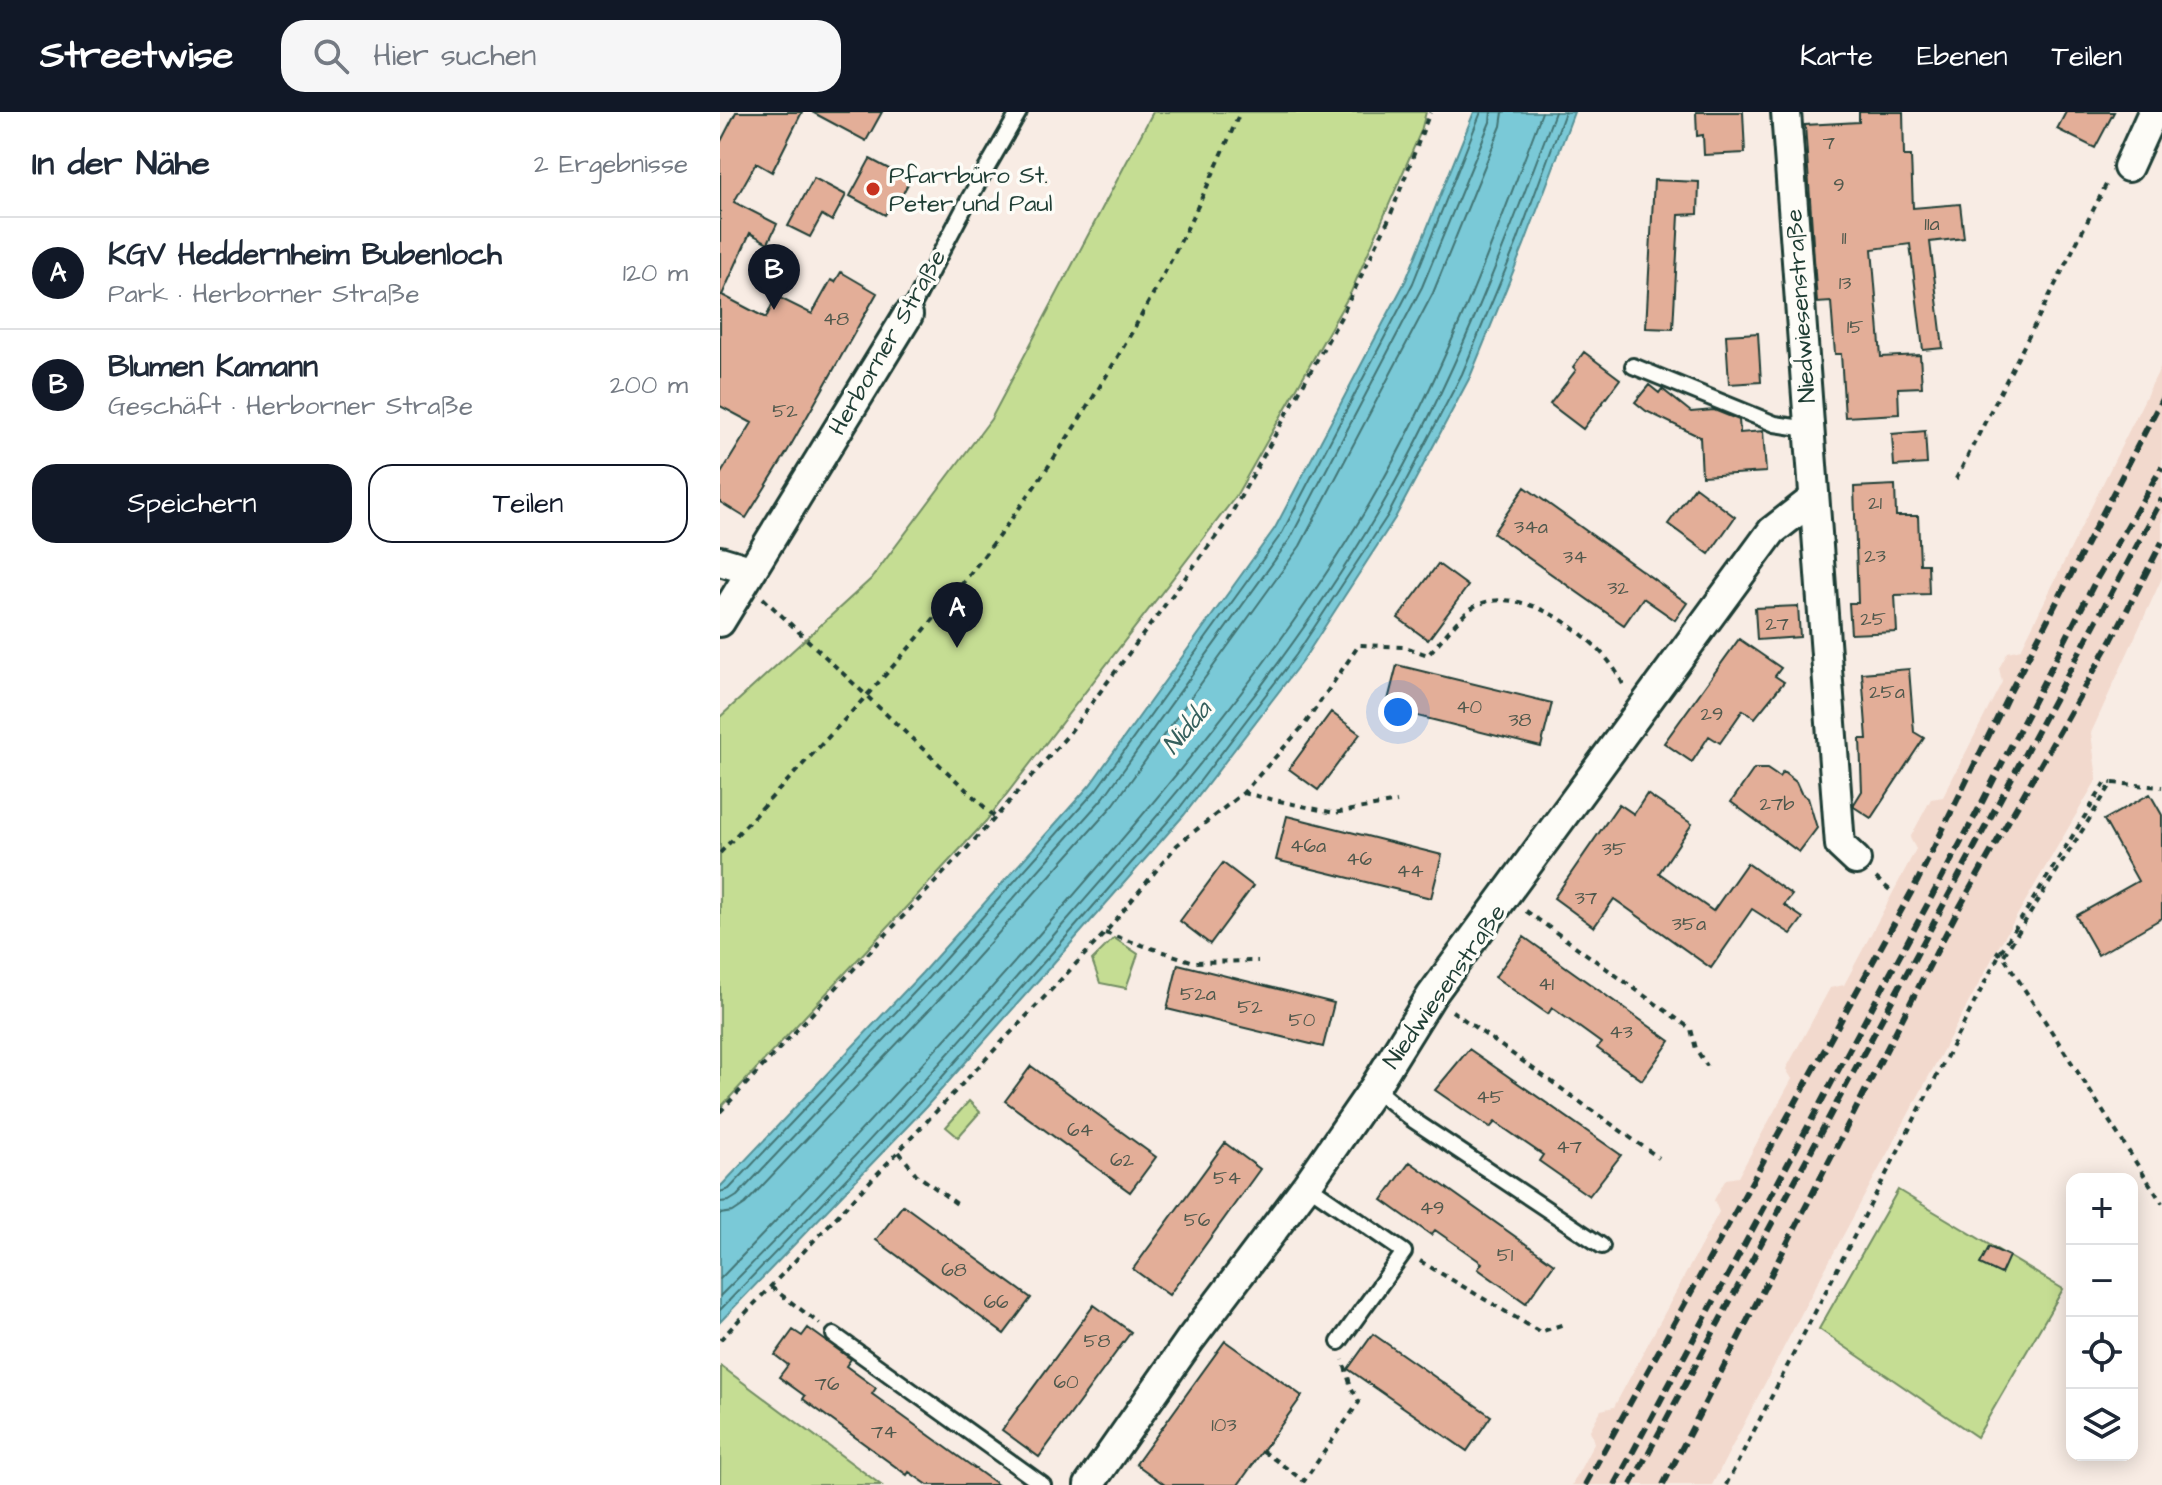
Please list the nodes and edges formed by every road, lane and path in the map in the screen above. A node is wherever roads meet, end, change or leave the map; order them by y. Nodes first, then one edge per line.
1 (1019, 112) edge
2 (1240, 112) edge
3 (1786, 112) edge
4 (2153, 112) edge
5 (1428, 113) edge
6 (2128, 167) joint
7 (908, 315) joint
8 (1633, 366) dead end
9 (1808, 429) junction
10 (1956, 479) dead end
11 (1813, 499) junction
12 (720, 561) edge
13 (747, 575) junction
14 (720, 622) edge
15 (1624, 688) dead end
16 (867, 695) junction
17 (2162, 787) edge
18 (1243, 793) junction
19 (1397, 802) dead end
20 (995, 818) junction
21 (720, 853) edge
22 (1856, 860) dead end
23 (1520, 908) dead end
24 (1105, 933) junction
25 (2000, 953) junction
26 (1258, 961) dead end
27 (1450, 1010) dead end
28 (1707, 1066) dead end
29 (1374, 1088) junction
30 (720, 1112) edge
31 (899, 1152) junction
32 (1659, 1158) dead end
33 (1307, 1185) junction
34 (2162, 1203) edge
35 (957, 1204) dead end
36 (1602, 1246) dead end
37 (1404, 1252) junction
38 (771, 1287) junction
39 (1567, 1323) dead end
40 (834, 1335) joint
41 (720, 1340) edge
42 (1339, 1342) joint
43 (1263, 1451) dead end
44 (1043, 1485) edge
45 (1089, 1485) edge
46 (1726, 1485) edge

1 - 7 lane, Herborner Straße
2 - 16 path
3 - 9 street, Niedwiesenstraße
4 - 6 street
5 - 20 path
6 - 10 path
7 - 13 street, Herborner Straße
8 - 9 lane
9 - 11 street, Niedwiesenstraße
11 - 22 street, Niedwiesenstraße
11 - 29 street, Niedwiesenstraße
12 - 13 street
13 - 14 street, Herborner Straße
13 - 16 path
15 - 18 path
16 - 20 path
16 - 21 path
17 - 25 path
18 - 19 path
18 - 24 path
20 - 30 path
23 - 28 path
24 - 26 path
24 - 31 path
25 - 34 path
25 - 46 path
27 - 32 path
29 - 33 street, Niedwiesenstraße
29 - 36 lane
31 - 35 path
31 - 38 path
33 - 37 lane
33 - 45 street, Niedwiesenstraße
37 - 39 path
37 - 42 lane
38 - 40 path
38 - 41 path
40 - 44 lane
42 - 43 path

